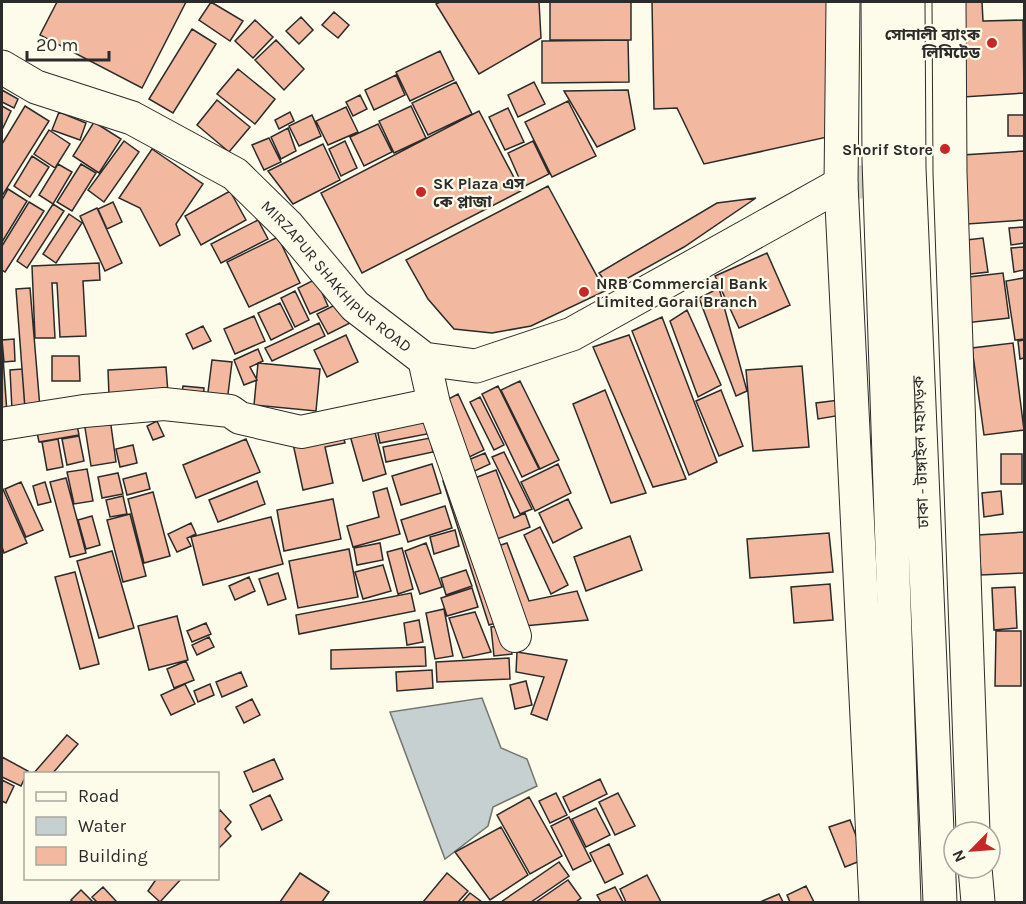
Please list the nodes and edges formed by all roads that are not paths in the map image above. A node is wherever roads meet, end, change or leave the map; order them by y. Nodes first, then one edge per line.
1 (843, 2) edge
2 (878, 2) edge
3 (908, 2) edge
4 (949, 2) edge
5 (2, 67) edge
6 (841, 184) junction
7 (424, 359) junction
8 (434, 404) junction
9 (2, 424) edge
10 (514, 636) dead end
11 (973, 820) edge
12 (976, 880) edge
13 (876, 903) edge
14 (904, 903) edge
15 (940, 903) edge
16 (978, 903) edge

1 - 6 main road
2 - 14 main road, ঢাকা - টাঙ্গাইল মহাসড়ক
3 - 15 main road, ঢাকা - টাঙ্গাইল মহাসড়ক
4 - 11 main road
5 - 7 main road, MIRZAPUR SHAKHIPUR ROAD
6 - 7 main road, MIRZAPUR SHAKHIPUR ROAD
6 - 13 main road
7 - 8 street
8 - 9 street
8 - 10 street
12 - 16 main road

